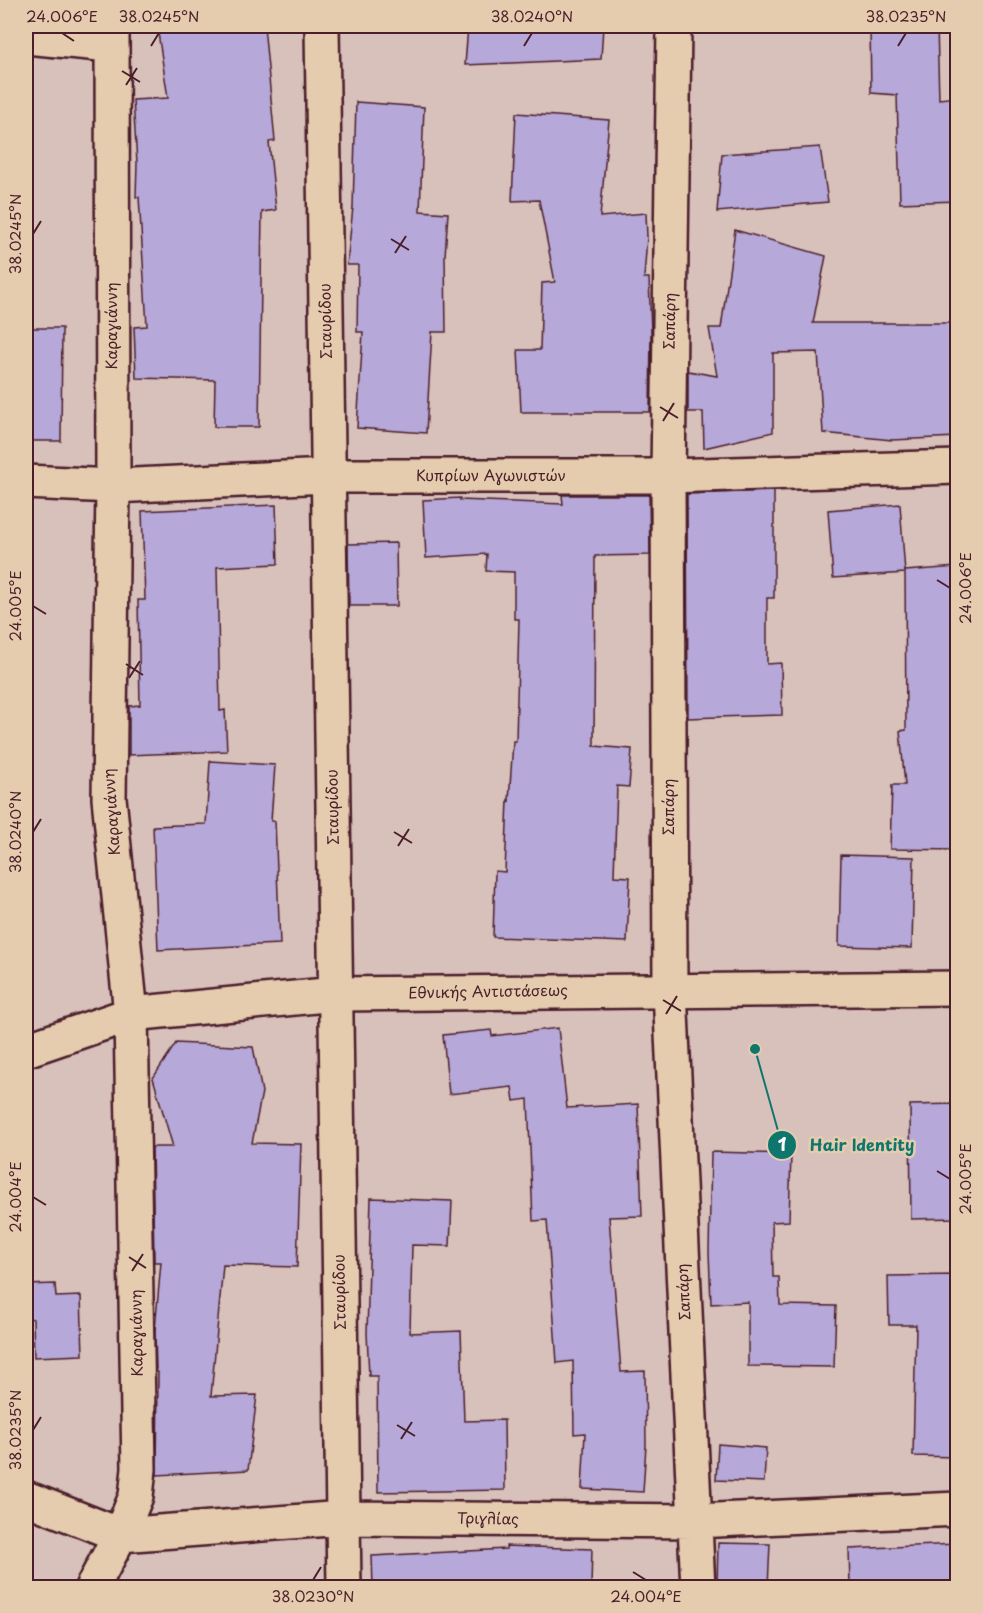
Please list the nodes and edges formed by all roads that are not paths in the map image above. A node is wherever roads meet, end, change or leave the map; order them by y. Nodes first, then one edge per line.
1 (322, 26) edge
2 (674, 26) edge
3 (111, 35) edge
4 (26, 37) edge
5 (957, 467) edge
6 (328, 476) junction
7 (668, 476) junction
8 (26, 482) edge
9 (113, 486) junction
10 (957, 988) edge
11 (670, 990) junction
12 (336, 994) junction
13 (131, 1014) junction
14 (26, 1050) edge
15 (26, 1498) edge
16 (957, 1509) edge
17 (344, 1518) junction
18 (695, 1521) junction
19 (120, 1535) junction
20 (92, 1587) edge
21 (344, 1587) edge
22 (698, 1587) edge

1 - 6 street, Σταυρίδου
2 - 7 street, Σαπάρη
3 - 4 street
3 - 9 street, Καραγιάννη
5 - 7 street, Κυπρίων Αγωνιστών
6 - 7 street, Κυπρίων Αγωνιστών
6 - 9 street, Κυπρίων Αγωνιστών
6 - 12 street, Σταυρίδου
7 - 11 street, Σαπάρη
8 - 9 street, Κυπρίων Αγωνιστών
9 - 13 street, Καραγιάννη
10 - 11 street, Εθνικής Αντιστάσεως
11 - 12 street, Εθνικής Αντιστάσεως
11 - 18 street, Σαπάρη
12 - 13 street, Εθνικής Αντιστάσεως
12 - 17 street, Σταυρίδου
13 - 14 street, Εθνικής Αντιστάσεως
13 - 19 street, Καραγιάννη
15 - 19 street, Τριγλίας
16 - 18 street, Τριγλίας
17 - 18 street, Τριγλίας
17 - 19 street, Τριγλίας
17 - 21 street, Σταυρίδου
18 - 22 street, Σαπάρη
19 - 20 street, Καραγιάννη

